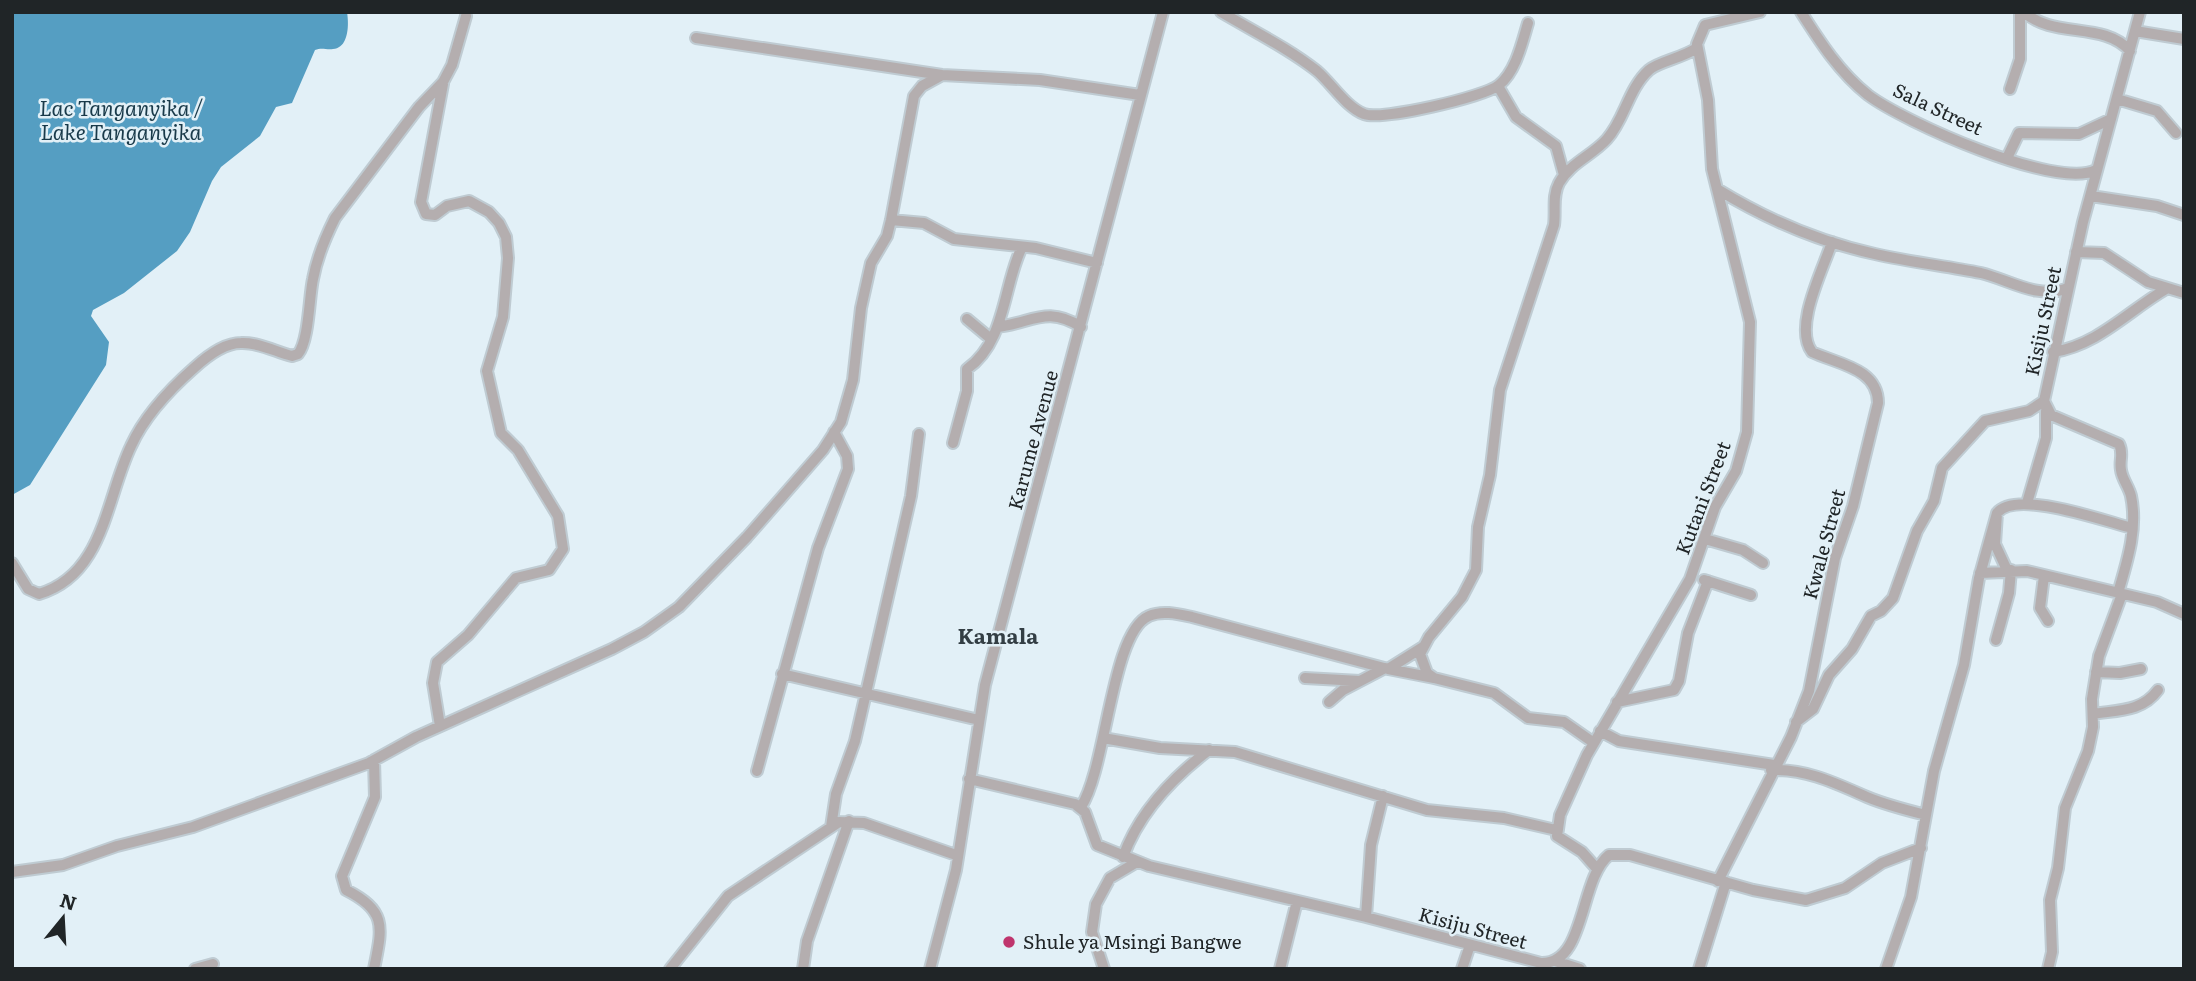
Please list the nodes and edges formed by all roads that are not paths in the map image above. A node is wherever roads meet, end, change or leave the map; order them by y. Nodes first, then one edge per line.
1 (1163, 12) edge
2 (1221, 12) edge
3 (1760, 12) edge
4 (1801, 12) edge
5 (2022, 12) edge
6 (2140, 12) edge
7 (466, 16) dead end
8 (1718, 17) edge
9 (1528, 23) dead end
10 (2135, 31) junction
11 (696, 38) dead end
12 (2184, 39) edge
13 (1697, 48) junction
14 (2130, 51) junction
15 (942, 75) junction
16 (443, 82) junction
17 (1498, 86) junction
18 (2010, 89) dead end
19 (1140, 95) junction
20 (2117, 99) junction
21 (2111, 119) junction
22 (2176, 133) dead end
23 (2007, 158) junction
24 (2096, 170) junction
25 (1564, 175) junction
26 (1717, 189) junction
27 (2091, 196) junction
28 (2184, 215) edge
29 (891, 220) junction
30 (1832, 242) junction
31 (1022, 247) junction
32 (2076, 252) junction
33 (1097, 263) junction
34 (2068, 288) junction
35 (2166, 289) junction
36 (2184, 293) edge
37 (967, 319) dead end
38 (997, 327) junction
39 (1081, 327) junction
40 (991, 339) junction
41 (2053, 352) junction
42 (2045, 406) junction
43 (834, 432) junction
44 (919, 435) dead end
45 (953, 443) dead end
46 (2027, 503) junction
47 (1997, 513) junction
48 (2132, 528) junction
49 (1704, 539) junction
50 (12, 563) edge
51 (1763, 564) dead end
52 (2009, 570) junction
53 (1980, 573) junction
54 (2045, 576) junction
55 (1690, 579) junction
56 (1708, 581) junction
57 (2120, 594) junction
58 (1751, 595) dead end
59 (2184, 614) edge
60 (2048, 621) dead end
61 (1996, 640) dead end
62 (1423, 646) junction
63 (1387, 669) junction
64 (2141, 669) dead end
65 (2096, 671) junction
66 (782, 674) junction
67 (1305, 678) dead end
68 (1438, 679) junction
69 (1360, 681) junction
70 (2158, 690) dead end
71 (864, 694) junction
72 (1329, 702) dead end
73 (1617, 702) junction
74 (2093, 714) junction
75 (979, 720) junction
76 (1796, 722) junction
77 (440, 726) junction
78 (1600, 731) junction
79 (1104, 738) junction
80 (1594, 743) junction
81 (1209, 750) junction
82 (374, 760) junction
83 (1773, 768) junction
84 (757, 771) dead end
85 (969, 779) junction
86 (1383, 796) junction
87 (1081, 807) junction
88 (1926, 815) junction
89 (849, 821) junction
90 (831, 827) junction
91 (1556, 830) junction
92 (1920, 848) junction
93 (957, 855) junction
94 (1123, 857) junction
95 (1138, 862) junction
96 (1597, 869) junction
97 (12, 872) edge
98 (1722, 882) junction
99 (1297, 901) junction
100 (1366, 917) junction
101 (1471, 945) junction
102 (1555, 961) junction
103 (213, 964) dead end
104 (1104, 967) edge
105 (195, 969) edge
106 (374, 969) edge
107 (670, 969) edge
108 (803, 969) edge
109 (930, 969) edge
110 (1116, 969) edge
111 (1280, 969) edge
112 (1461, 969) edge
113 (1580, 969) edge
114 (1699, 969) edge
115 (1885, 969) edge
116 (2048, 969) edge

1 - 19 street, Karume Avenue
2 - 17 street
3 - 8 street
4 - 23 street, Sala Street
5 - 14 street
5 - 18 street
6 - 10 street, Kisiju Street
7 - 16 street
8 - 13 street
9 - 17 street
10 - 12 street
10 - 14 street, Kisiju Street
11 - 15 street
13 - 25 street
13 - 26 street, Kutani Street
14 - 20 street, Kisiju Street
15 - 19 street
15 - 29 street
16 - 50 street
16 - 77 street
17 - 25 street
19 - 33 street, Karume Avenue
20 - 21 street, Kisiju Street
20 - 22 street
21 - 23 street
21 - 24 street, Kisiju Street
23 - 24 street, Sala Street
24 - 27 street, Kisiju Street
25 - 62 street
26 - 30 street
26 - 49 street, Kutani Street
27 - 28 street
27 - 32 street, Kisiju Street
29 - 31 street
29 - 43 street
30 - 34 street
30 - 76 street, Kwale Street
31 - 33 street
31 - 38 street
32 - 34 street, Kisiju Street
32 - 35 street
33 - 39 street, Karume Avenue
34 - 41 street, Kisiju Street
35 - 36 street
35 - 41 street
37 - 40 street
38 - 39 street
38 - 40 street
39 - 75 street, Karume Avenue
40 - 45 street
41 - 42 street, Kisiju Street
42 - 46 street, Kisiju Street
42 - 48 street
42 - 76 street
43 - 66 street
43 - 77 street
44 - 71 street
46 - 47 street
46 - 48 street
47 - 52 street
47 - 53 street
48 - 57 street
49 - 51 street
49 - 55 street, Kutani Street
52 - 53 street
52 - 54 street
52 - 61 street
53 - 88 street
54 - 57 street
54 - 60 street
55 - 56 street
55 - 73 street, Kutani Street
56 - 58 street
56 - 73 street
57 - 59 street
57 - 65 street
62 - 63 street
62 - 68 street
63 - 68 street
63 - 69 street
63 - 79 street
64 - 65 street
65 - 74 street
66 - 71 street
66 - 84 street
67 - 69 street
68 - 80 street
69 - 72 street
70 - 74 street
71 - 75 street
71 - 90 street
73 - 78 street, Kutani Street
74 - 116 street
75 - 85 street, Karume Avenue
76 - 83 street, Kwale Street
77 - 82 street
78 - 80 street, Kutani Street
78 - 83 street
79 - 81 street
79 - 87 street
80 - 91 street, Kutani Street
81 - 86 street
81 - 94 street
82 - 97 street
82 - 106 street
83 - 88 street
83 - 98 street, Kwale Street
85 - 87 street
85 - 93 street, Karume Avenue
86 - 91 street
86 - 100 street
87 - 94 street, Kisiju Street
88 - 92 street
89 - 90 street
89 - 93 street
89 - 108 street
90 - 107 street
91 - 96 street
92 - 98 street
92 - 115 street
93 - 109 street, Karume Avenue
94 - 95 street, Kisiju Street
95 - 99 street, Kisiju Street
95 - 104 street
96 - 98 street
96 - 102 street
98 - 114 street, Kwale Street
99 - 100 street, Kisiju Street
99 - 111 street
100 - 101 street, Kisiju Street
101 - 102 street, Kisiju Street
101 - 112 street
102 - 113 street, Kisiju Street
103 - 105 street
104 - 110 street

